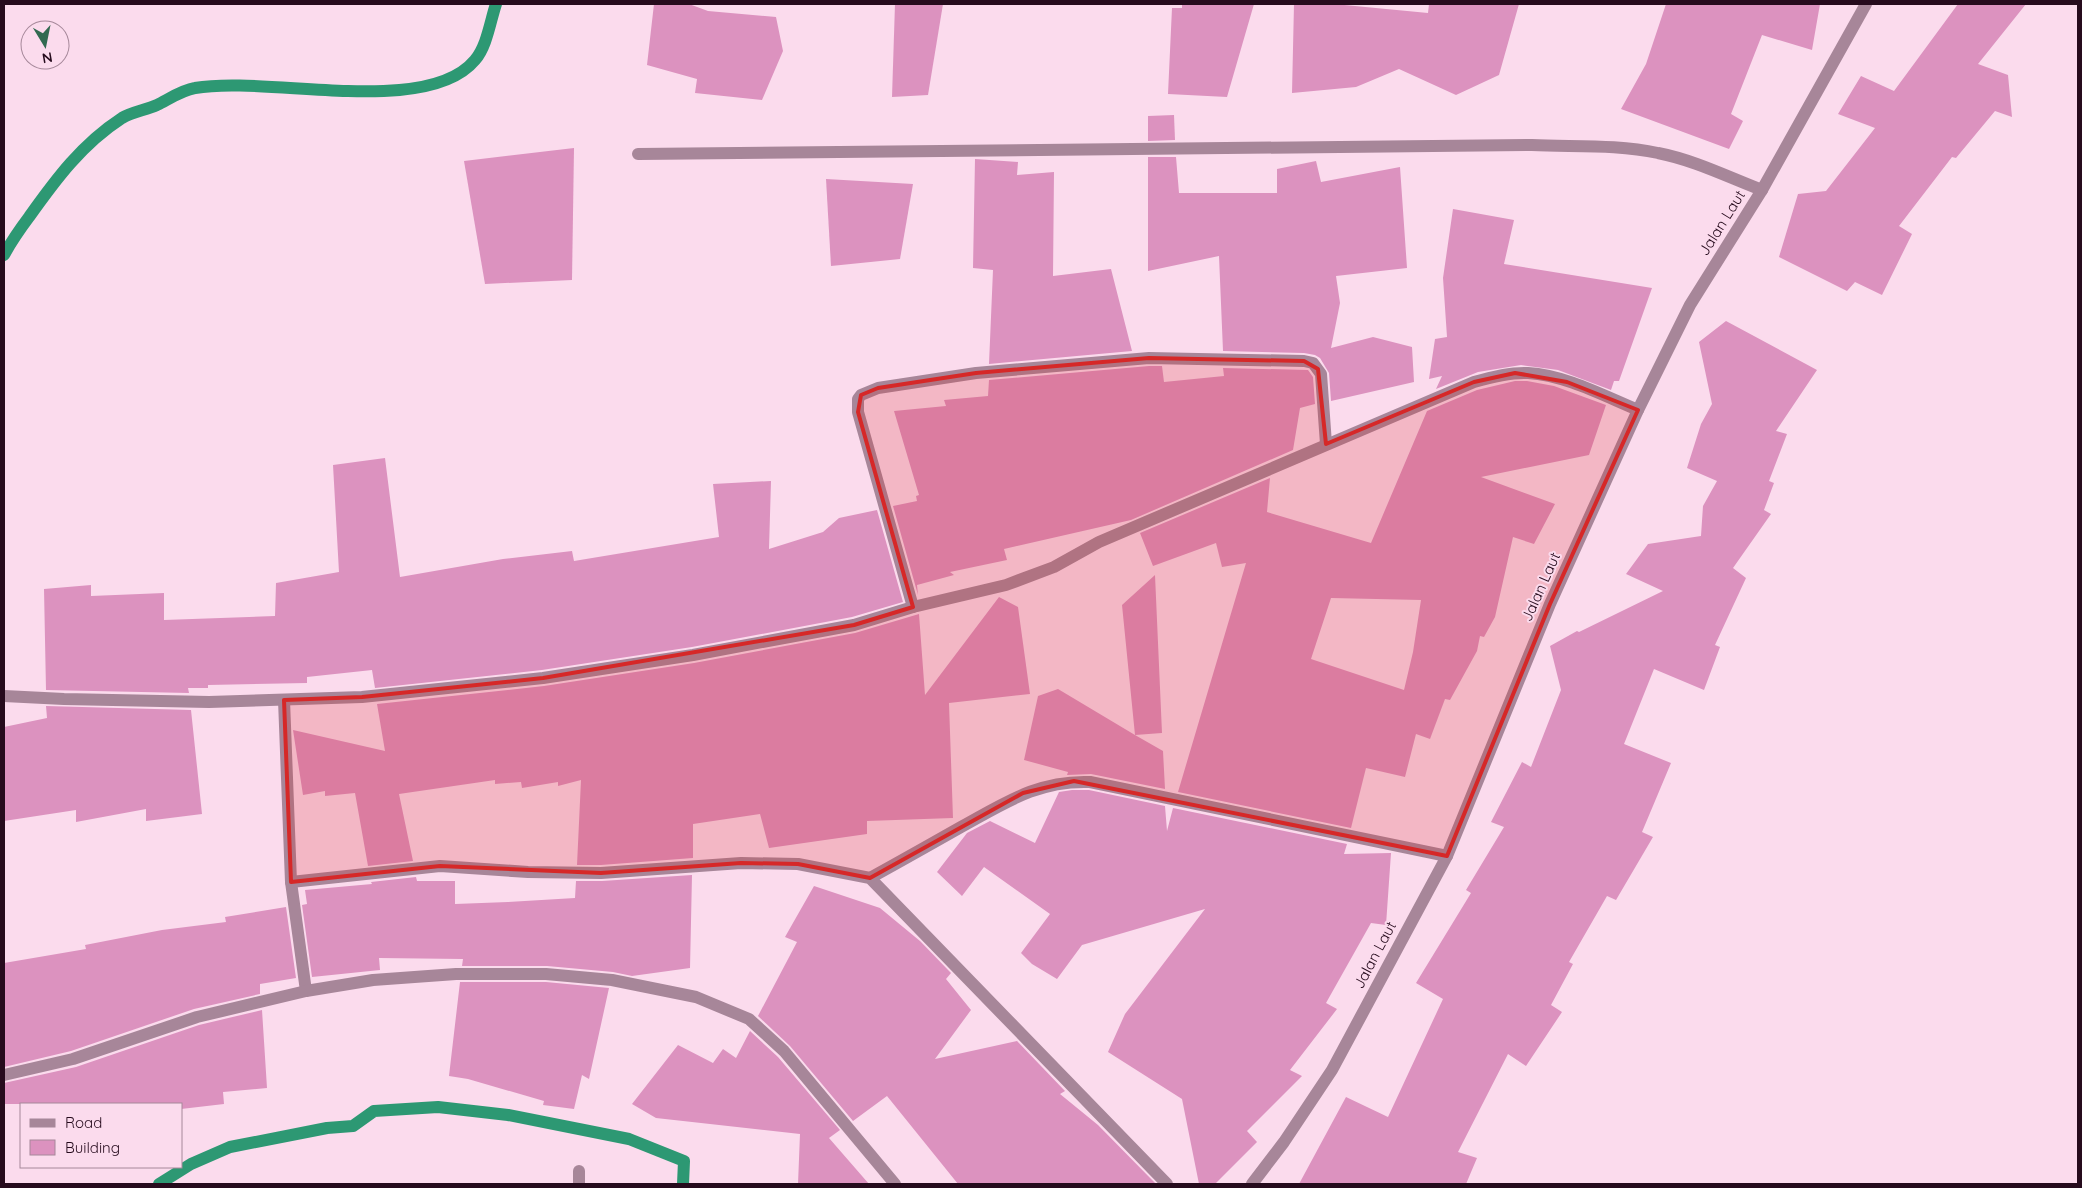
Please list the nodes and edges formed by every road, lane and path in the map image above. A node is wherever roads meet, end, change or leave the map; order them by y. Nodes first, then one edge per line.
1 (1866, 4) edge
2 (638, 154) dead end
3 (1762, 190) junction
4 (1638, 410) junction
5 (1326, 444) junction
6 (913, 607) junction
7 (4, 696) edge
8 (284, 700) junction
9 (1447, 856) junction
10 (870, 878) junction
11 (291, 882) junction
12 (306, 991) junction
13 (4, 1075) edge
14 (895, 1184) edge
15 (1167, 1184) edge
16 (1252, 1184) edge

1 - 3 street, Jalan Laut
2 - 3 street
3 - 4 street, Jalan Laut
4 - 5 street
4 - 9 street, Jalan Laut
5 - 6 street
5 - 6 street
6 - 8 street
7 - 8 street
8 - 11 street
9 - 10 street
9 - 16 street, Jalan Laut
10 - 11 street
10 - 15 street
11 - 12 street
12 - 13 street
12 - 14 street

